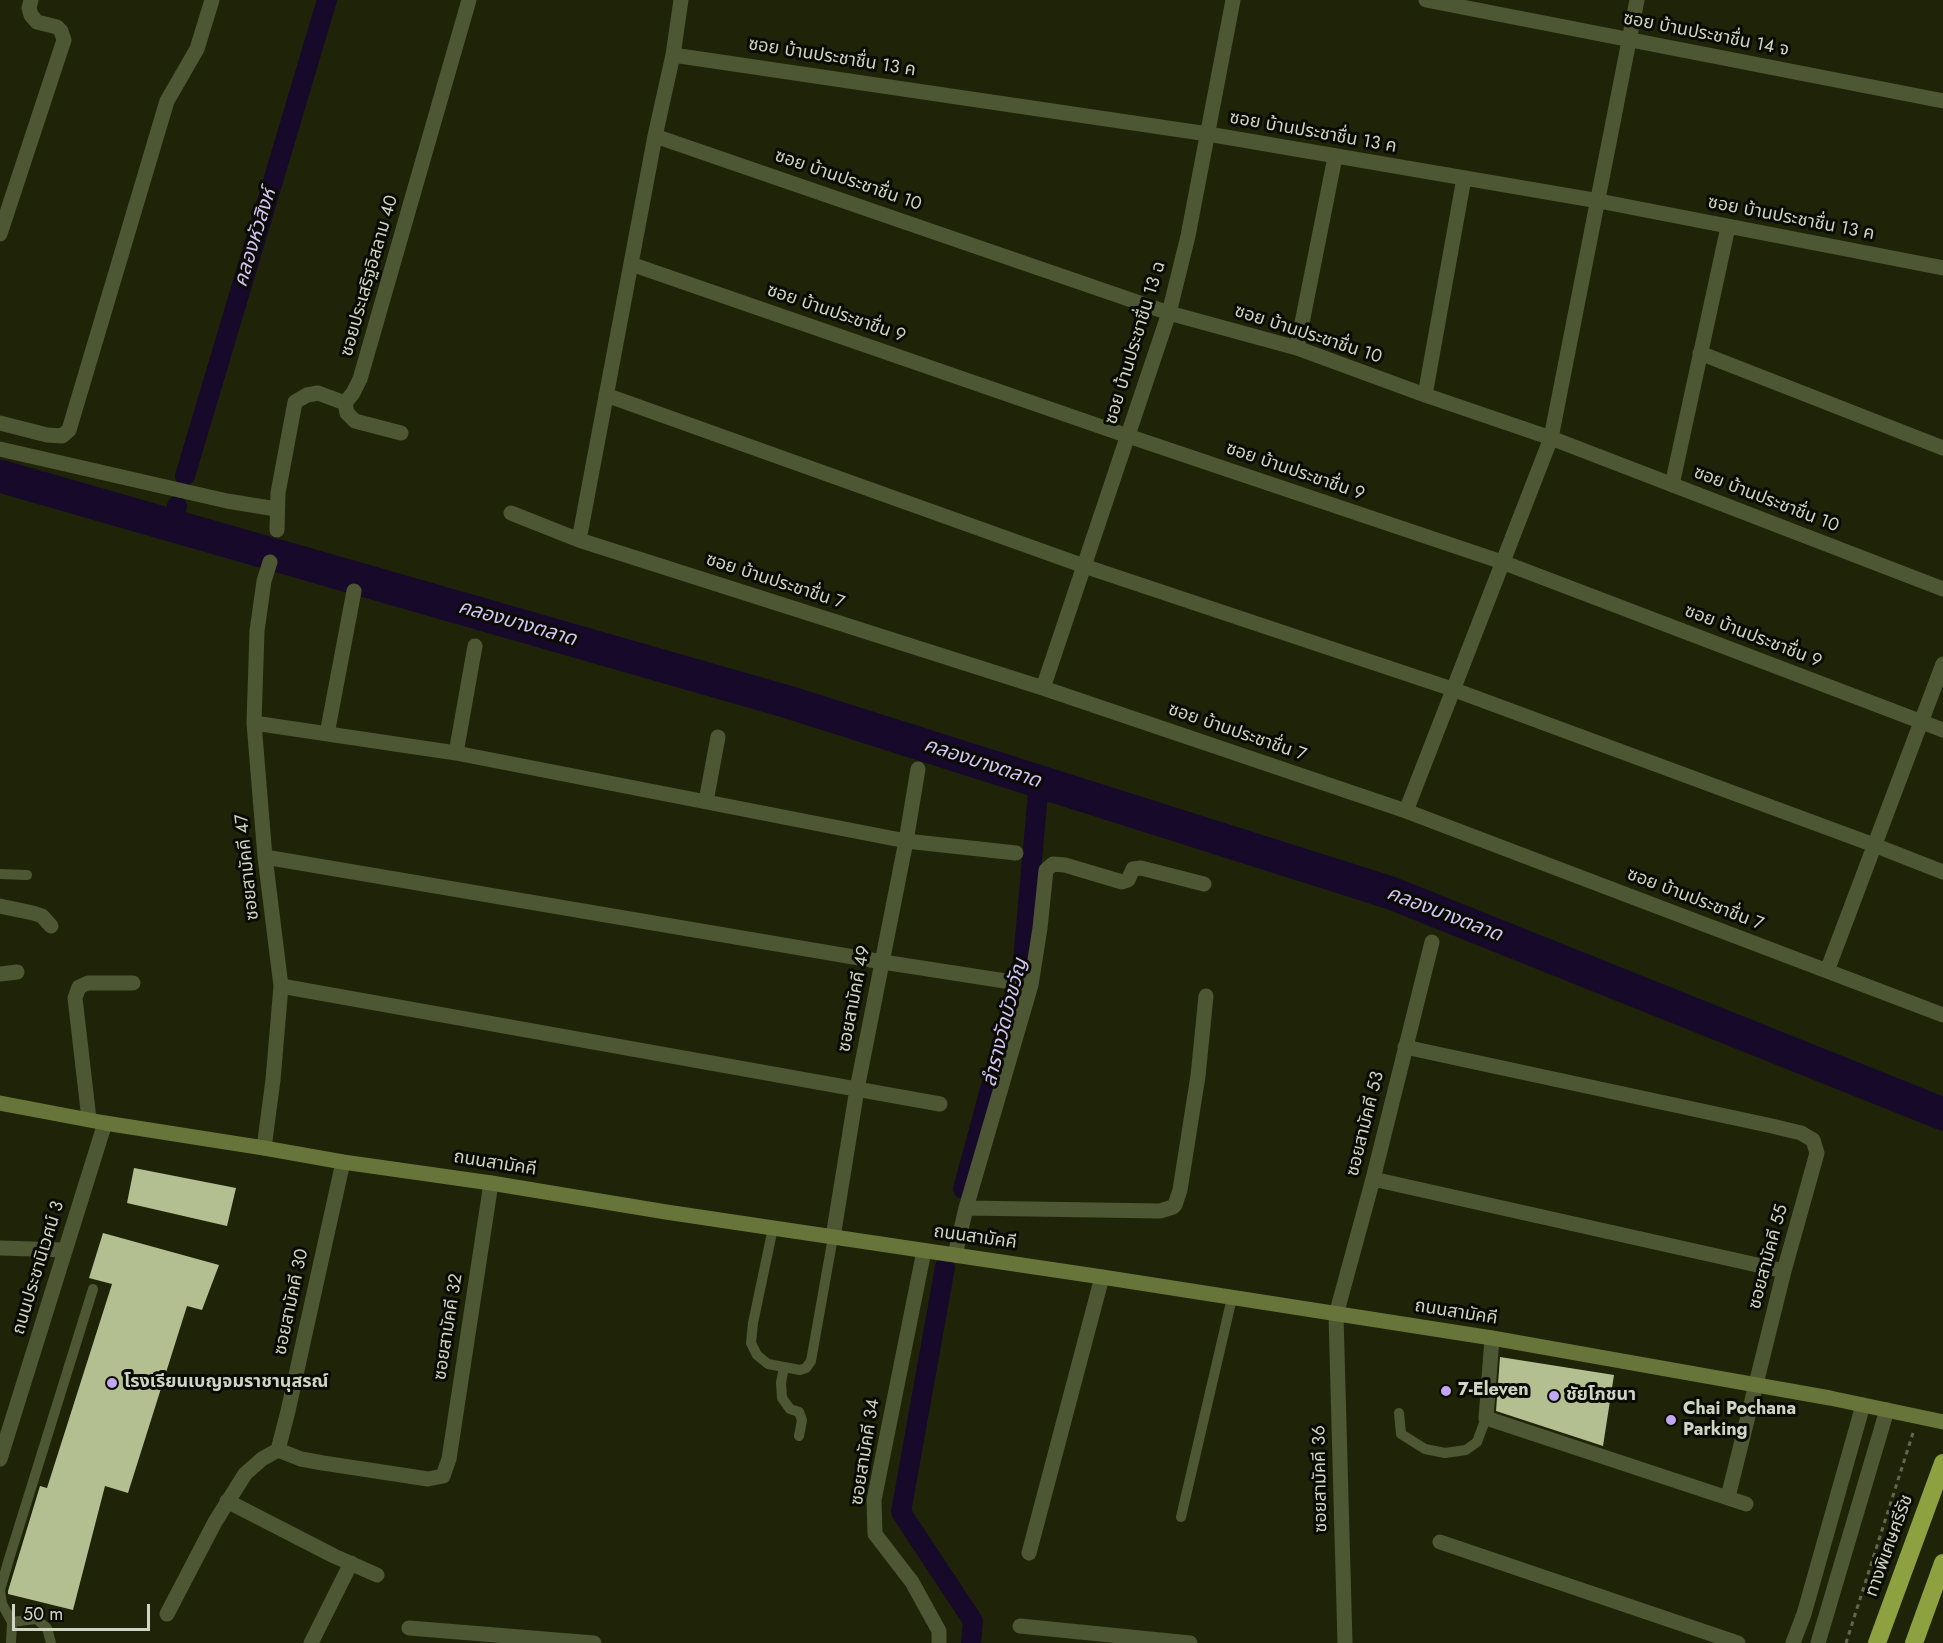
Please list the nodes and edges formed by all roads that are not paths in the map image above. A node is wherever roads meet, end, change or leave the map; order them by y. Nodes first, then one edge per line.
1 (31, 0) edge
2 (212, 0) edge
3 (469, 0) edge
4 (681, 0) edge
5 (1233, 0) edge
6 (1426, 0) edge
7 (1637, 0) edge
8 (1629, 40) junction
9 (673, 55) junction
10 (1943, 101) edge
11 (1208, 134) junction
12 (655, 136) junction
13 (1335, 157) junction
14 (1464, 178) junction
15 (1599, 201) junction
16 (1728, 227) junction
17 (0, 234) edge
18 (631, 264) junction
19 (1943, 268) edge
20 (1169, 313) junction
21 (1297, 348) junction
22 (1700, 354) junction
23 (606, 395) junction
24 (1425, 395) junction
25 (345, 403) junction
26 (0, 423) edge
27 (401, 433) dead end
28 (1128, 436) junction
29 (1551, 438) junction
30 (1943, 448) edge
31 (0, 449) edge
32 (1672, 485) junction
33 (276, 509) junction
34 (511, 513) dead end
35 (277, 530) dead end
36 (579, 540) junction
37 (270, 562) dead end
38 (1502, 562) junction
39 (1084, 566) junction
40 (1943, 589) edge
41 (354, 591) dead end
42 (475, 646) dead end
43 (1943, 664) edge
44 (1043, 688) junction
45 (1452, 689) junction
46 (1920, 721) junction
47 (254, 723) junction
48 (1943, 730) edge
49 (327, 734) junction
50 (718, 737) dead end
51 (456, 753) junction
52 (918, 769) dead end
53 (706, 801) junction
54 (1406, 811) junction
55 (906, 841) junction
56 (1874, 845) junction
57 (1016, 853) dead end
58 (265, 857) junction
59 (1943, 873) edge
60 (0, 874) edge
61 (27, 875) dead end
62 (1204, 884) dead end
63 (0, 906) edge
64 (51, 926) dead end
65 (1432, 942) dead end
66 (883, 962) junction
67 (1827, 971) junction
68 (17, 972) dead end
69 (0, 974) edge
70 (134, 983) dead end
71 (1029, 984) junction
72 (281, 986) junction
73 (1206, 996) dead end
74 (1943, 1015) edge
75 (1405, 1047) junction
76 (857, 1089) junction
77 (0, 1103) edge
78 (940, 1104) dead end
79 (89, 1119) junction
80 (105, 1123) junction
81 (264, 1148) junction
82 (343, 1162) junction
83 (1373, 1179) junction
84 (491, 1183) junction
85 (966, 1208) junction
86 (773, 1228) junction
87 (833, 1237) junction
88 (0, 1248) edge
89 (65, 1250) junction
90 (924, 1251) junction
91 (955, 1255) junction
92 (1784, 1271) junction
93 (1102, 1277) junction
94 (93, 1289) dead end
95 (1232, 1298) junction
96 (1336, 1315) junction
97 (1491, 1338) junction
98 (784, 1367) junction
99 (1756, 1385) junction
100 (1863, 1405) junction
101 (1887, 1410) junction
102 (1399, 1413) dead end
103 (1486, 1418) junction
104 (1943, 1422) edge
105 (800, 1436) dead end
106 (278, 1450) junction
107 (1, 1451) edge
108 (1943, 1463) edge
109 (1728, 1497) junction
110 (227, 1501) junction
111 (1746, 1504) dead end
112 (1181, 1517) dead end
113 (1440, 1542) dead end
114 (1029, 1553) dead end
115 (351, 1563) junction
116 (1943, 1563) edge
117 (376, 1575) dead end
118 (167, 1614) dead end
119 (12, 1622) junction
120 (1020, 1626) dead end
121 (409, 1628) dead end
122 (1058, 1636) edge
123 (11, 1643) edge
124 (51, 1643) edge
125 (311, 1643) edge
126 (594, 1643) edge
127 (939, 1643) edge
128 (1190, 1643) edge
129 (1345, 1643) edge
130 (1738, 1643) edge
131 (1793, 1643) edge
132 (1818, 1643) edge
133 (1877, 1643) edge
134 (1914, 1643) edge

1 - 17 street
2 - 26 street
3 - 25 street, ซอยประเสริฐอิสลาม 40
4 - 9 street
5 - 11 street, ซอย บ้านประชาชื่น 13 ฉ
6 - 8 street, ซอย บ้านประชาชื่น 14 จ
7 - 8 street
8 - 10 street, ซอย บ้านประชาชื่น 14 จ
8 - 15 street
9 - 11 street, ซอย บ้านประชาชื่น 13 ค
9 - 12 street
11 - 13 street, ซอย บ้านประชาชื่น 13 ค
11 - 20 street, ซอย บ้านประชาชื่น 13 ฉ
12 - 18 street
12 - 20 street, ซอย บ้านประชาชื่น 10
13 - 14 street, ซอย บ้านประชาชื่น 13 ค
13 - 21 street
14 - 15 street, ซอย บ้านประชาชื่น 13 ค
14 - 24 street
15 - 16 street, ซอย บ้านประชาชื่น 13 ค
15 - 29 street
16 - 19 street, ซอย บ้านประชาชื่น 13 ค
16 - 22 street
18 - 23 street
18 - 28 street, ซอย บ้านประชาชื่น 9
20 - 21 street, ซอย บ้านประชาชื่น 10
20 - 28 street, ซอย บ้านประชาชื่น 13 ฉ
21 - 24 street, ซอย บ้านประชาชื่น 10
22 - 30 street
22 - 32 street
23 - 36 street
23 - 39 street
24 - 29 street, ซอย บ้านประชาชื่น 10
25 - 27 street
25 - 33 street
28 - 38 street, ซอย บ้านประชาชื่น 9
28 - 39 street, ซอย บ้านประชาชื่น 13 ฉ
29 - 32 street, ซอย บ้านประชาชื่น 10
29 - 38 street
31 - 33 street
32 - 40 street, ซอย บ้านประชาชื่น 10
33 - 35 street
34 - 36 street, ซอย บ้านประชาชื่น 7
36 - 44 street, ซอย บ้านประชาชื่น 7
37 - 47 street, ซอยสามัคคี 47
38 - 45 street
38 - 46 street, ซอย บ้านประชาชื่น 9
39 - 44 street, ซอย บ้านประชาชื่น 13 ฉ
39 - 45 street
41 - 49 street
42 - 51 street
43 - 46 street
44 - 54 street, ซอย บ้านประชาชื่น 7
45 - 54 street
45 - 56 street
46 - 48 street, ซอย บ้านประชาชื่น 9
46 - 56 street
47 - 49 street
47 - 58 street, ซอยสามัคคี 47
49 - 51 street
50 - 53 street
51 - 53 street
52 - 55 street, ซอยสามัคคี 49
53 - 55 street
54 - 67 street, ซอย บ้านประชาชื่น 7
55 - 57 street
55 - 66 street, ซอยสามัคคี 49
56 - 59 street
56 - 67 street
58 - 66 street
58 - 72 street, ซอยสามัคคี 47
60 - 61 lane
62 - 71 street
63 - 64 street
65 - 75 street, ซอยสามัคคี 53
66 - 71 street
66 - 76 street, ซอยสามัคคี 49
67 - 74 street, ซอย บ้านประชาชื่น 7
68 - 69 street
70 - 79 street
71 - 85 street
72 - 76 street
72 - 81 street, ซอยสามัคคี 47
73 - 85 street
75 - 83 street, ซอยสามัคคี 53
75 - 92 street, ซอยสามัคคี 55
76 - 78 street
76 - 87 street, ซอยสามัคคี 49
77 - 79 main road, ถนนสามัคคี
79 - 80 main road, ถนนสามัคคี
80 - 81 main road, ถนนสามัคคี
80 - 89 street, ถนนประชานิเวศน์ 3
81 - 82 main road, ถนนสามัคคี
82 - 84 main road, ถนนสามัคคี
82 - 106 street, ซอยสามัคคี 30
83 - 92 street
83 - 96 street, ซอยสามัคคี 53
84 - 86 main road, ถนนสามัคคี
84 - 106 street, ซอยสามัคคี 32
85 - 91 street
86 - 87 main road, ถนนสามัคคี
86 - 98 lane
87 - 90 main road, ถนนสามัคคี
87 - 98 lane
88 - 89 street
89 - 107 street, ถนนประชานิเวศน์ 3
90 - 91 main road, ถนนสามัคคี
90 - 127 street, ซอยสามัคคี 34
91 - 93 main road, ถนนสามัคคี
92 - 99 street, ซอยสามัคคี 55
93 - 95 main road, ถนนสามัคคี
93 - 114 street
94 - 119 lane
95 - 96 main road, ถนนสามัคคี
95 - 112 lane
96 - 97 main road, ถนนสามัคคี
96 - 129 street, ซอยสามัคคี 36
97 - 99 main road, ถนนสามัคคี
97 - 103 street
98 - 105 lane
99 - 100 main road, ถนนสามัคคี
99 - 109 street, ซอยสามัคคี 55
100 - 101 main road, ถนนสามัคคี
100 - 131 street
101 - 104 main road, ถนนสามัคคี
101 - 132 street
102 - 103 lane
103 - 109 street
106 - 110 street
108 - 133 highway, ทางพิเศษศรีรัช
109 - 111 street
110 - 115 street
110 - 118 street
113 - 130 street
115 - 117 street
115 - 125 street
116 - 134 highway
119 - 123 lane
119 - 124 lane
120 - 122 street
121 - 126 street
122 - 128 street

